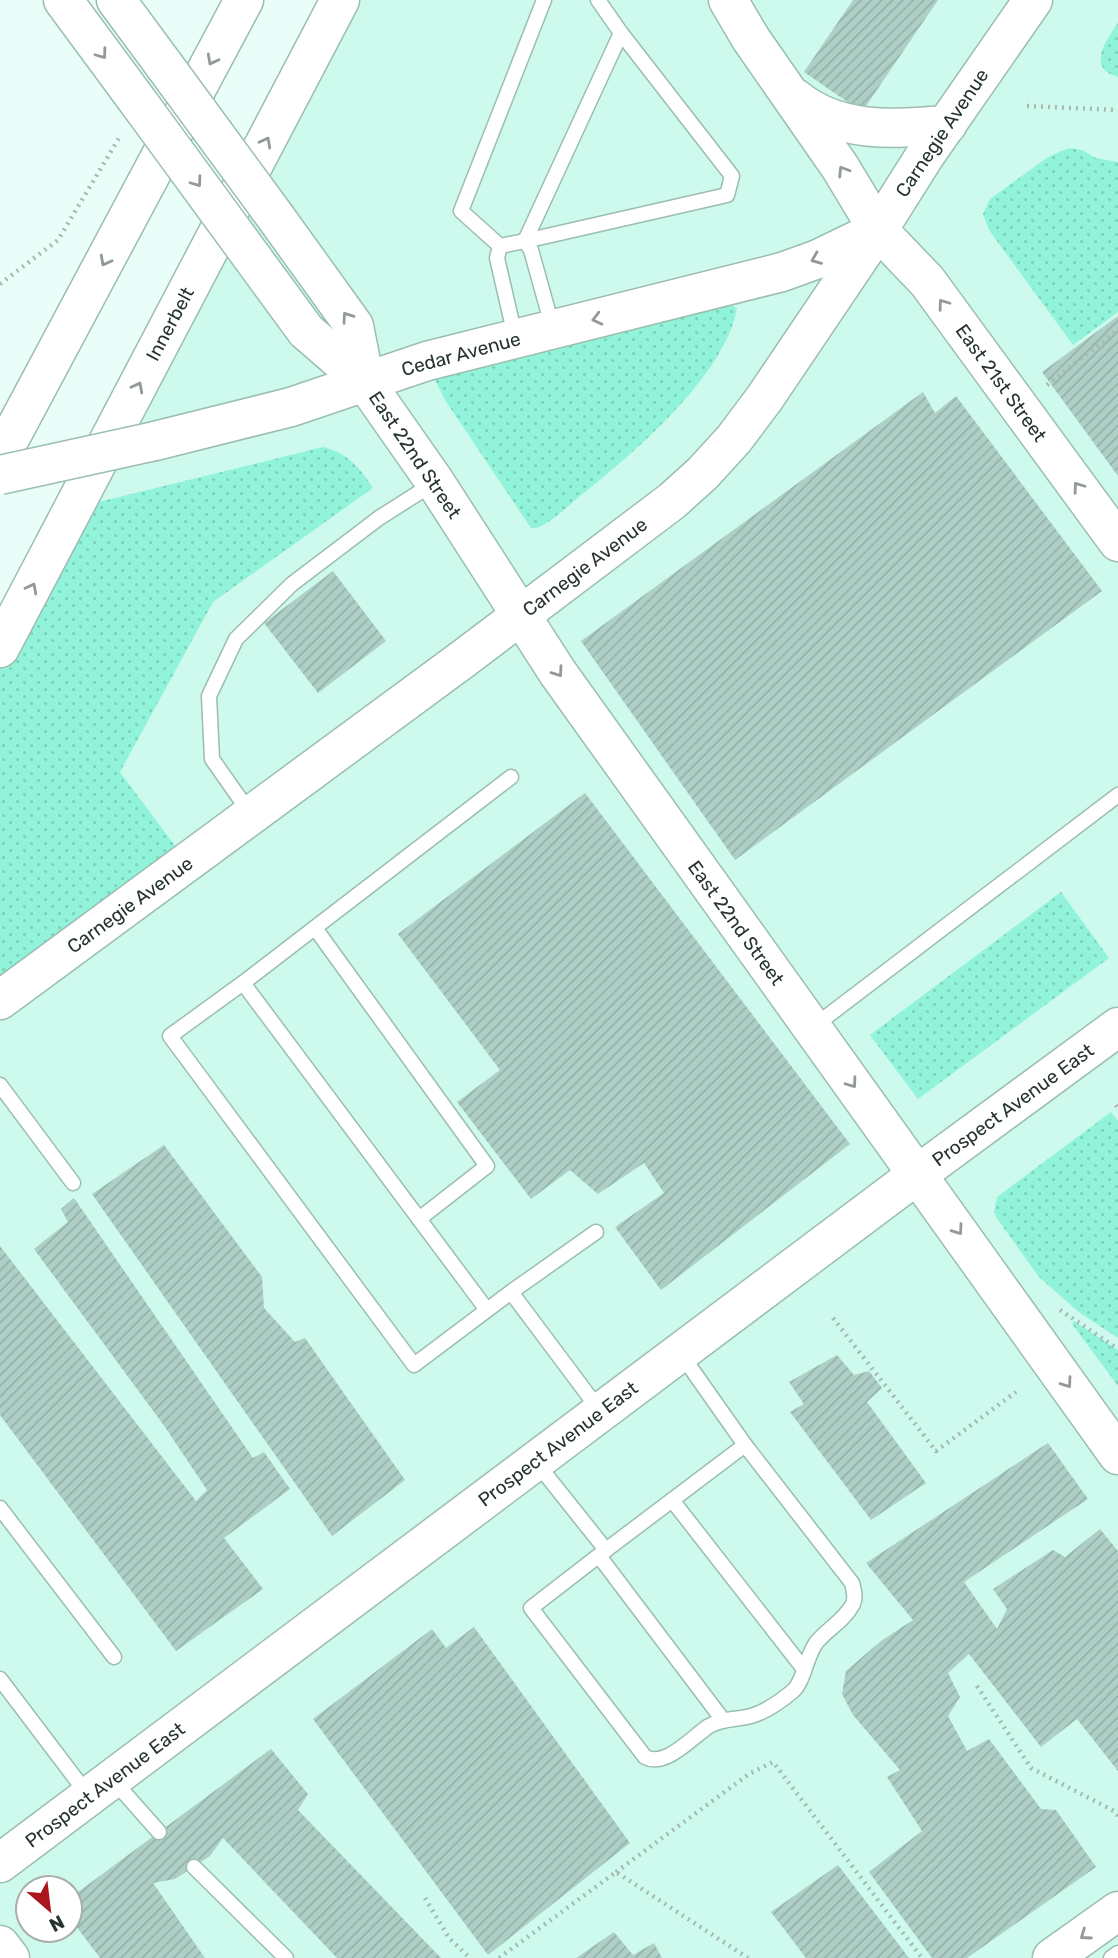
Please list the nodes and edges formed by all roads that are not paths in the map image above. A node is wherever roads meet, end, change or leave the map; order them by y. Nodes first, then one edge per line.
1 (63, 0) edge
2 (116, 0) edge
3 (244, 0) edge
4 (340, 0) edge
5 (544, 0) edge
6 (598, 0) edge
7 (727, 0) edge
8 (1033, 0) edge
9 (621, 33) junction
10 (790, 95) junction
11 (947, 125) junction
12 (878, 230) junction
13 (525, 241) junction
14 (499, 246) junction
15 (554, 330) junction
16 (516, 340) junction
17 (365, 382) junction
18 (0, 457) edge
19 (0, 475) edge
20 (435, 482) junction
21 (1118, 542) edge
22 (520, 616) junction
23 (0, 648) edge
24 (511, 777) dead end
25 (1118, 795) edge
26 (251, 815) junction
27 (315, 928) junction
28 (243, 983) junction
29 (0, 1000) edge
30 (1118, 1027) edge
31 (811, 1028) junction
32 (0, 1085) edge
33 (918, 1174) junction
34 (73, 1183) dead end
35 (419, 1219) junction
36 (596, 1233) dead end
37 (511, 1293) junction
38 (487, 1310) junction
39 (680, 1353) junction
40 (601, 1412) junction
41 (745, 1445) junction
42 (1118, 1455) edge
43 (536, 1461) junction
44 (672, 1500) junction
45 (0, 1508) edge
46 (603, 1553) junction
47 (114, 1657) dead end
48 (803, 1668) junction
49 (0, 1679) edge
50 (723, 1720) junction
51 (101, 1788) junction
52 (159, 1832) dead end
53 (0, 1863) edge
54 (194, 1867) dead end
55 (1118, 1911) edge
56 (0, 1945) edge
57 (1118, 1953) edge
58 (10, 1958) edge
59 (286, 1958) edge
60 (1052, 1958) edge
61 (1111, 1958) edge

1 -> 17 main road, East 22nd Street, bridge
17 -> 2 main road, East 22nd Street, bridge
3 -> 18 main road
23 -> 4 main road, Innerbelt
5 - 14 lane
6 - 9 lane
7 - 10 main road, East 21st Street
8 - 11 main road, Carnegie Avenue
9 - 13 lane
9 - 13 lane
10 - 11 main road
12 -> 10 main road, East 21st Street
11 - 12 main road, Carnegie Avenue
12 -> 15 main road, Cedar Avenue
21 -> 12 main road, East 21st Street
12 - 22 main road, Carnegie Avenue
13 - 14 lane
13 - 15 lane
14 - 16 lane
15 - 16 main road, Cedar Avenue
16 - 17 main road, Cedar Avenue
17 - 19 main road, Cedar Avenue, bridge
17 - 20 main road, East 22nd Street
20 - 22 main road, East 22nd Street
20 - 26 lane
22 - 26 main road, Carnegie Avenue
22 -> 31 main road, East 22nd Street
24 - 27 lane
25 - 31 lane
26 - 29 main road, Carnegie Avenue
27 - 28 lane
27 - 35 lane
28 - 35 lane
28 - 38 lane
30 - 33 main road, Prospect Avenue East
31 -> 33 main road, East 22nd Street
32 - 34 lane
33 - 39 main road, Prospect Avenue East
33 -> 42 main road, East 22nd Street
35 - 38 lane
36 - 37 lane
37 - 38 lane
37 - 40 lane
39 - 40 main road, Prospect Avenue East
39 - 41 lane
40 - 43 main road, Prospect Avenue East
41 - 44 lane
41 - 48 lane
43 - 46 lane
43 - 51 main road, Prospect Avenue East
44 - 46 lane
44 - 48 lane
45 - 47 lane
46 - 50 lane
46 - 50 lane
48 - 50 lane
49 - 51 lane
51 - 52 lane
51 - 53 main road, Prospect Avenue East
54 - 59 lane
55 -> 60 main road
56 - 58 main road
57 - 61 lane

